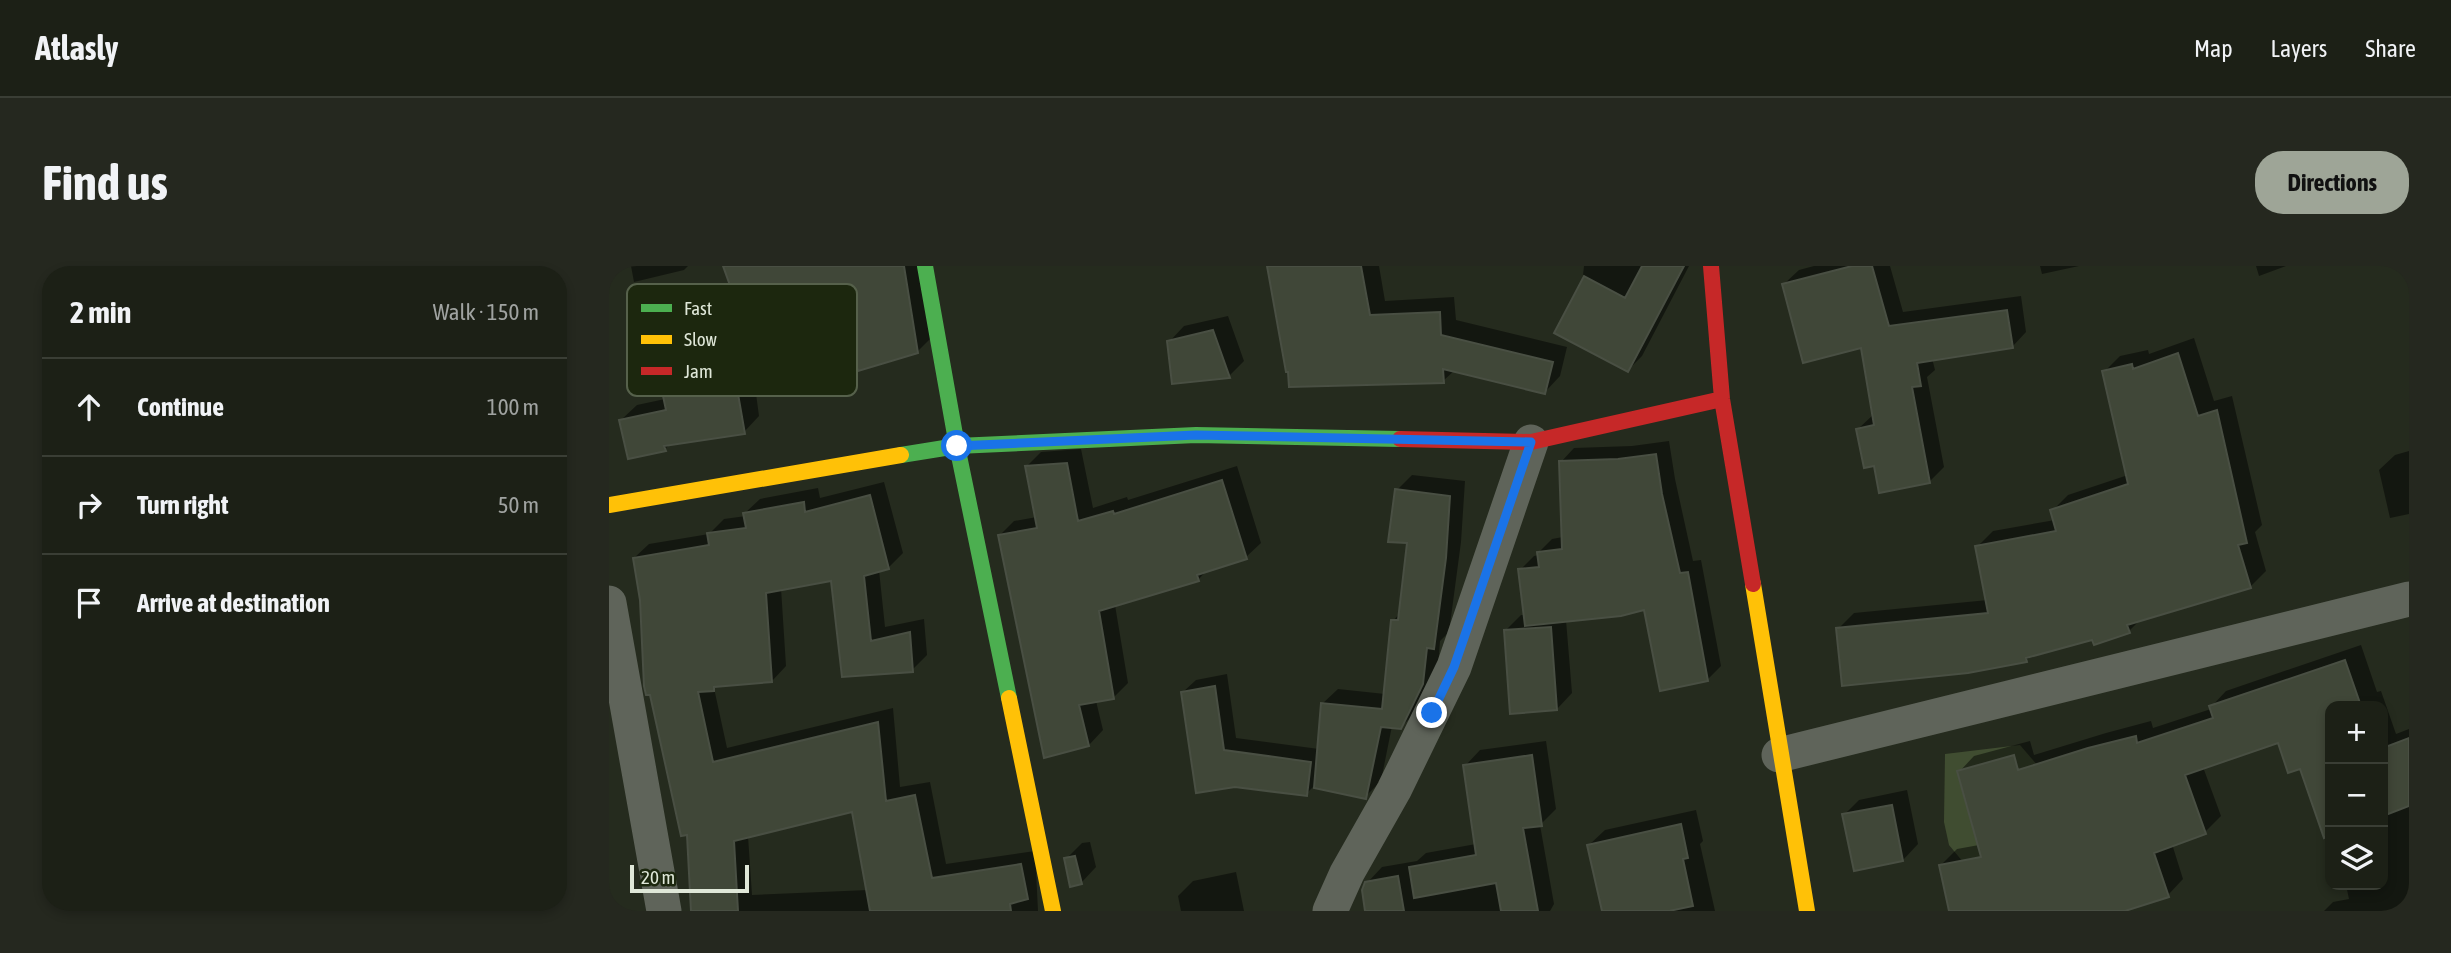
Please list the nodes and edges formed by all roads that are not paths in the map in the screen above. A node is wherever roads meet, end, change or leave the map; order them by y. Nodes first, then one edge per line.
1 (925, 266) edge
2 (1711, 266) edge
3 (1722, 399) junction
4 (1531, 442) junction
5 (957, 446) junction
6 (609, 505) edge
7 (2409, 599) edge
8 (609, 603) edge
9 (1779, 755) junction
10 (664, 911) edge
11 (1053, 911) edge
12 (1330, 911) edge
13 (1807, 911) edge

1 - 5 street
2 - 3 street
3 - 4 street
3 - 9 street
4 - 5 street
4 - 12 street
5 - 6 street
5 - 11 street
7 - 9 street
8 - 10 street
9 - 13 street

